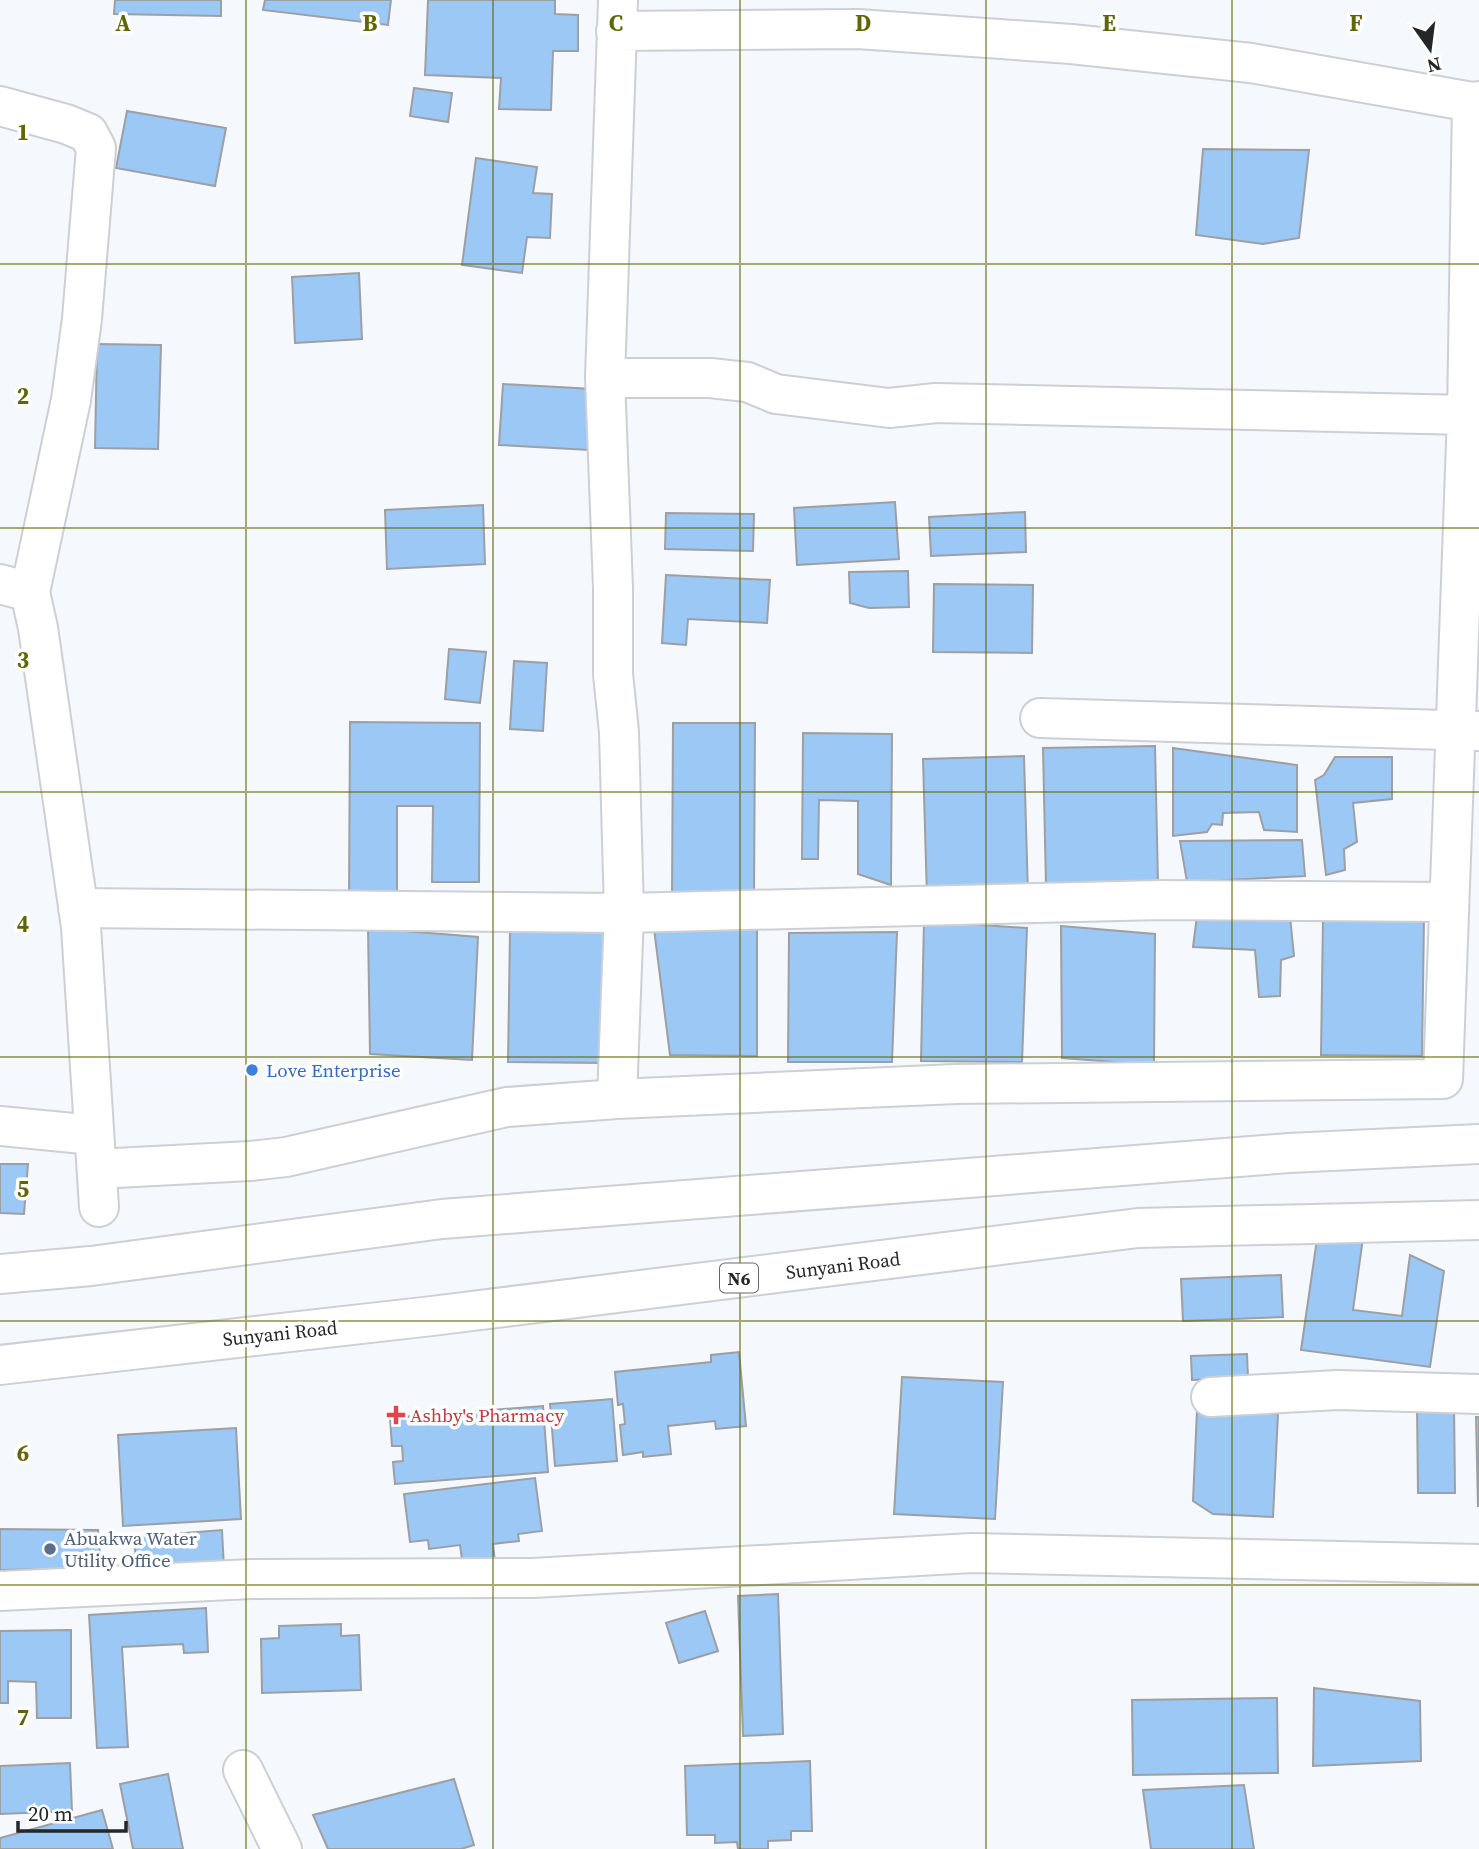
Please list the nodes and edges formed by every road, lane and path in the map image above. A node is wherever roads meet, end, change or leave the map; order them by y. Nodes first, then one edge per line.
1 (617, 16) edge
2 (1476, 102) edge
3 (0, 106) edge
4 (1473, 375) edge
5 (605, 378) junction
6 (1466, 415) junction
7 (15, 588) edge
8 (1040, 718) dead end
9 (1466, 730) edge
10 (1449, 902) junction
11 (78, 908) junction
12 (625, 913) junction
13 (617, 1099) junction
14 (0, 1126) edge
15 (1479, 1144) edge
16 (95, 1152) junction
17 (99, 1207) dead end
18 (1479, 1220) edge
19 (0, 1274) edge
20 (0, 1365) edge
21 (1479, 1394) edge
22 (1211, 1397) dead end
23 (1479, 1564) edge
24 (0, 1591) edge
25 (243, 1770) dead end
26 (282, 1849) edge

1 - 2 street
1 - 5 street
2 - 4 street
3 - 7 street
4 - 6 street
5 - 6 street
5 - 12 street
6 - 9 street
7 - 11 street
8 - 9 street
9 - 10 street
10 - 12 street
10 - 13 street
11 - 12 street
11 - 16 street
12 - 13 street
13 - 16 street
14 - 16 street
15 - 19 street
16 - 17 street
18 - 20 street, Sunyani Road / N6
21 - 22 street
23 - 24 street
25 - 26 street

